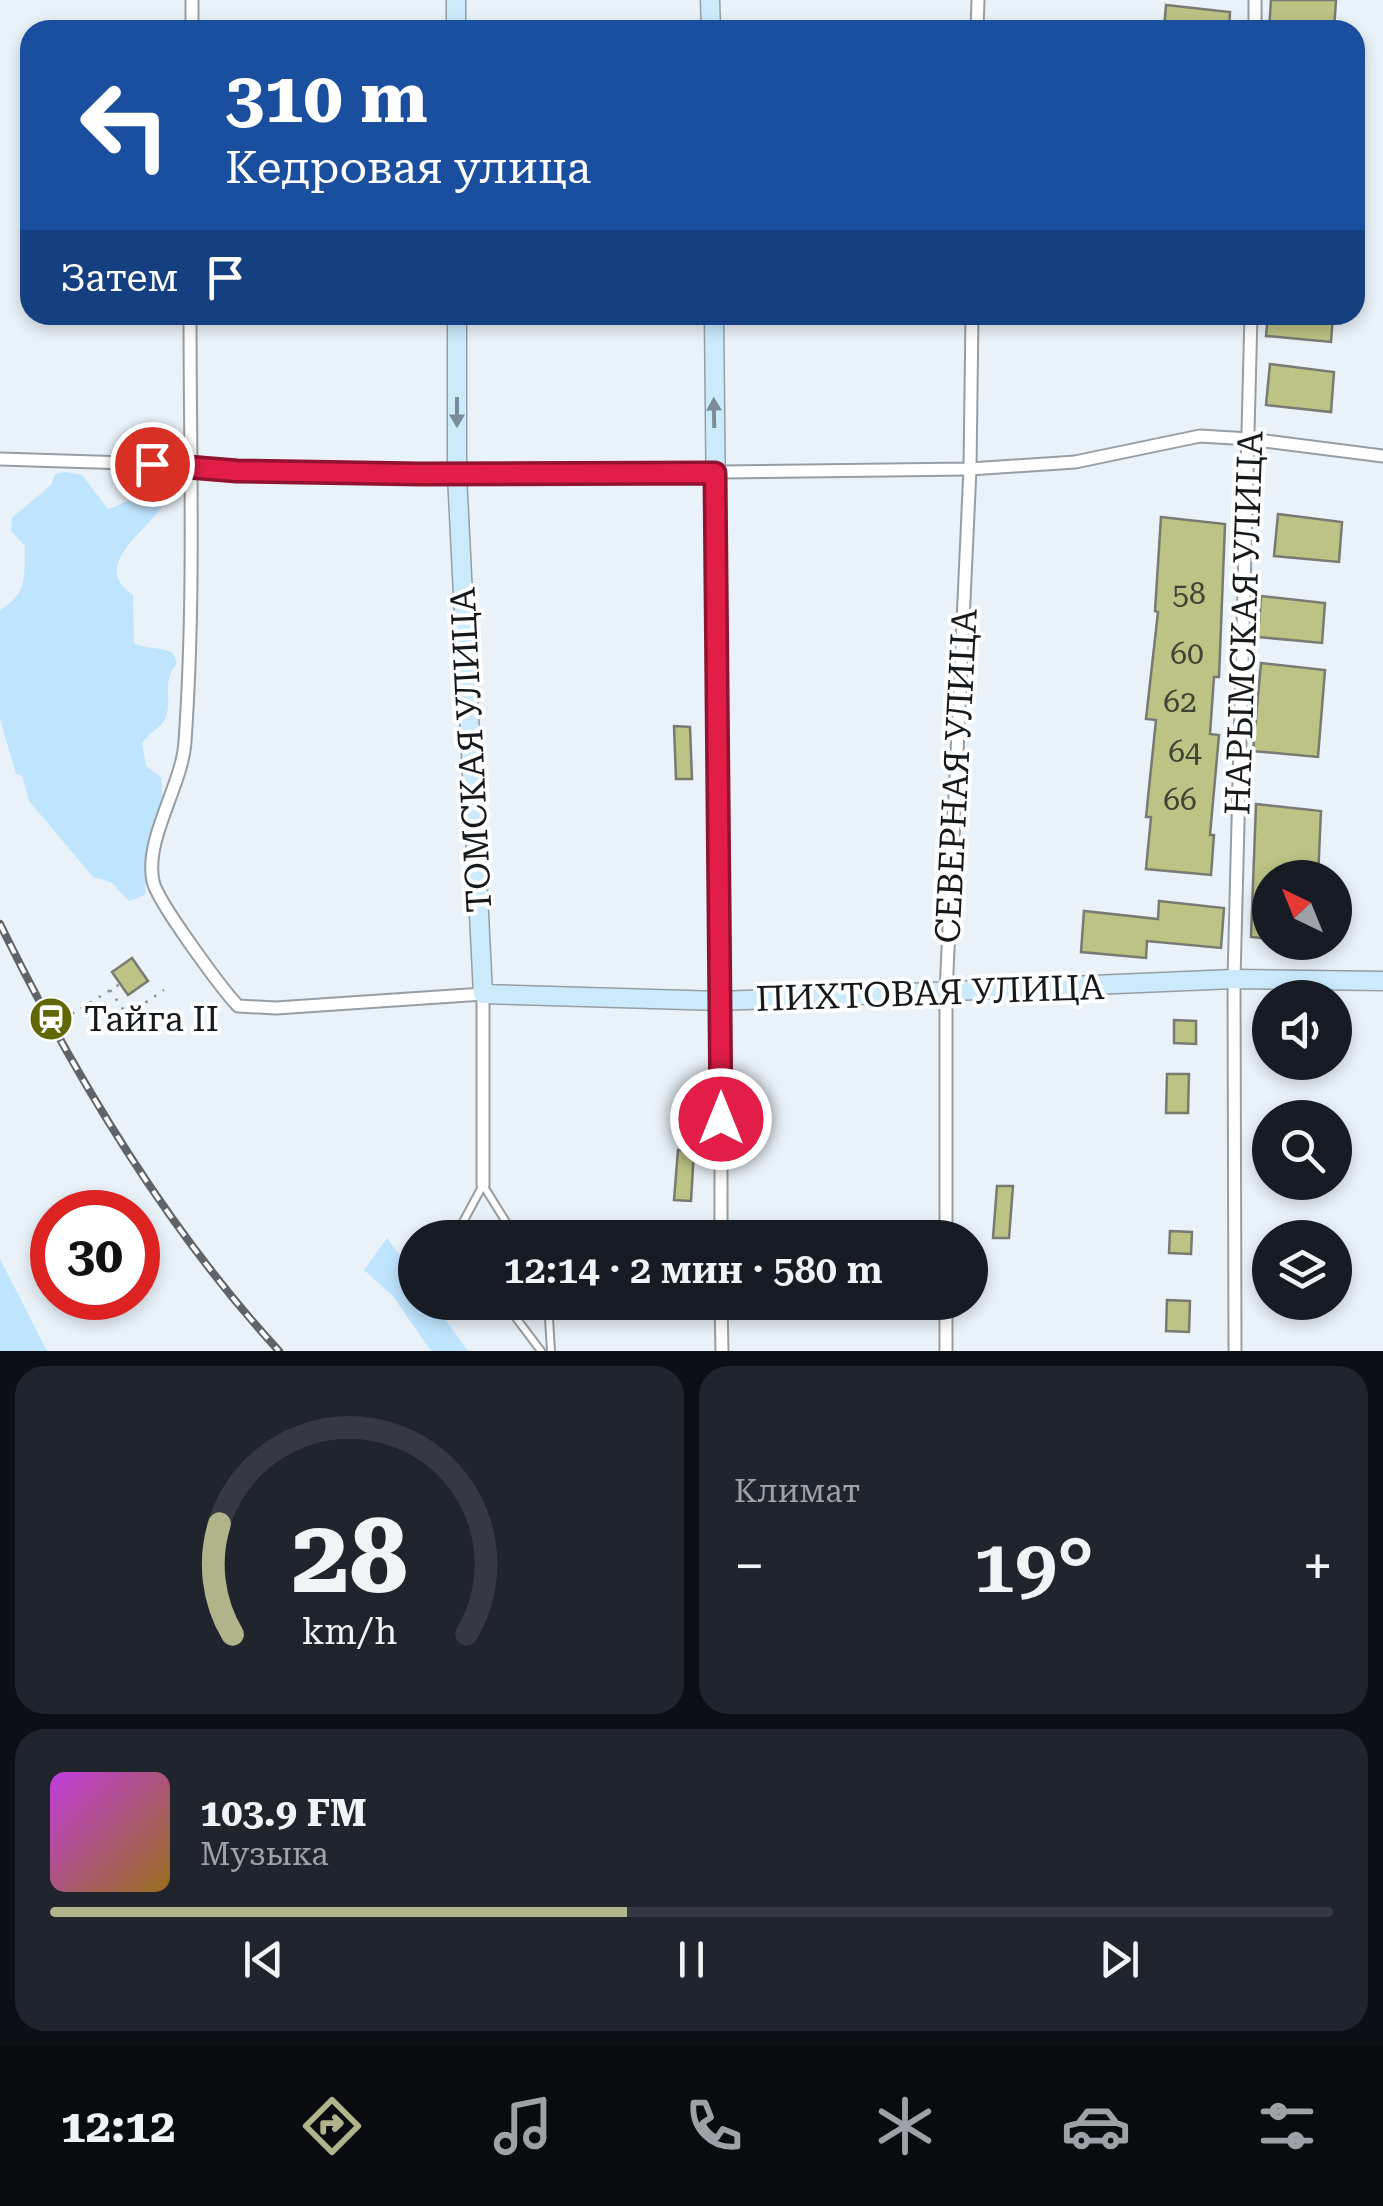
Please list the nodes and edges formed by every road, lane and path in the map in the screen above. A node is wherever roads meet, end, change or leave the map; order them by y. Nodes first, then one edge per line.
1 (190, 325) edge
2 (457, 325) edge
3 (714, 325) edge
4 (972, 325) edge
5 (1251, 325) edge
6 (1249, 439) junction
7 (1383, 456) edge
8 (0, 460) edge
9 (190, 465) junction
10 (970, 469) junction
11 (715, 473) junction
12 (457, 475) junction
13 (1234, 979) junction
14 (1383, 981) edge
15 (120, 984) dead end
16 (110, 990) junction
17 (164, 990) dead end
18 (946, 993) junction
19 (482, 994) junction
20 (721, 1001) junction
21 (72, 1014) dead end
22 (483, 1185) junction
23 (463, 1220) edge
24 (505, 1220) edge
25 (721, 1220) edge
26 (946, 1220) edge
27 (518, 1320) edge
28 (549, 1320) edge
29 (722, 1320) edge
30 (946, 1320) edge
31 (541, 1351) edge
32 (552, 1351) edge
33 (722, 1351) edge
34 (946, 1351) edge
35 (1235, 1351) edge

1 - 9 street
2 -> 12 street, ТОМСКАЯ УЛИЦА
11 -> 3 street
4 - 10 street, СЕВЕРНАЯ УЛИЦА
5 - 6 street, НАРЫМСКАЯ УЛИЦА
6 - 7 street
6 - 10 street
6 - 13 street, НАРЫМСКАЯ УЛИЦА
8 - 9 street
9 - 12 street
9 - 19 street, ПИХТОВАЯ УЛИЦА
10 - 11 street
10 - 18 street, СЕВЕРНАЯ УЛИЦА
11 - 12 street
11 - 20 street
12 - 19 street, ТОМСКАЯ УЛИЦА
13 - 14 street, ПИХТОВАЯ УЛИЦА
13 - 18 street, ПИХТОВАЯ УЛИЦА
13 - 35 street, НАРЫМСКАЯ УЛИЦА
15 - 16 path
16 - 17 path
16 - 21 path
18 - 20 street, ПИХТОВАЯ УЛИЦА
18 - 26 street, СЕВЕРНАЯ УЛИЦА
19 - 20 street, ПИХТОВАЯ УЛИЦА
19 - 22 street, ТОМСКАЯ УЛИЦА
20 - 25 street
22 - 23 lane
22 - 24 lane
27 - 31 lane
28 - 32 lane
29 - 33 street
30 - 34 street

